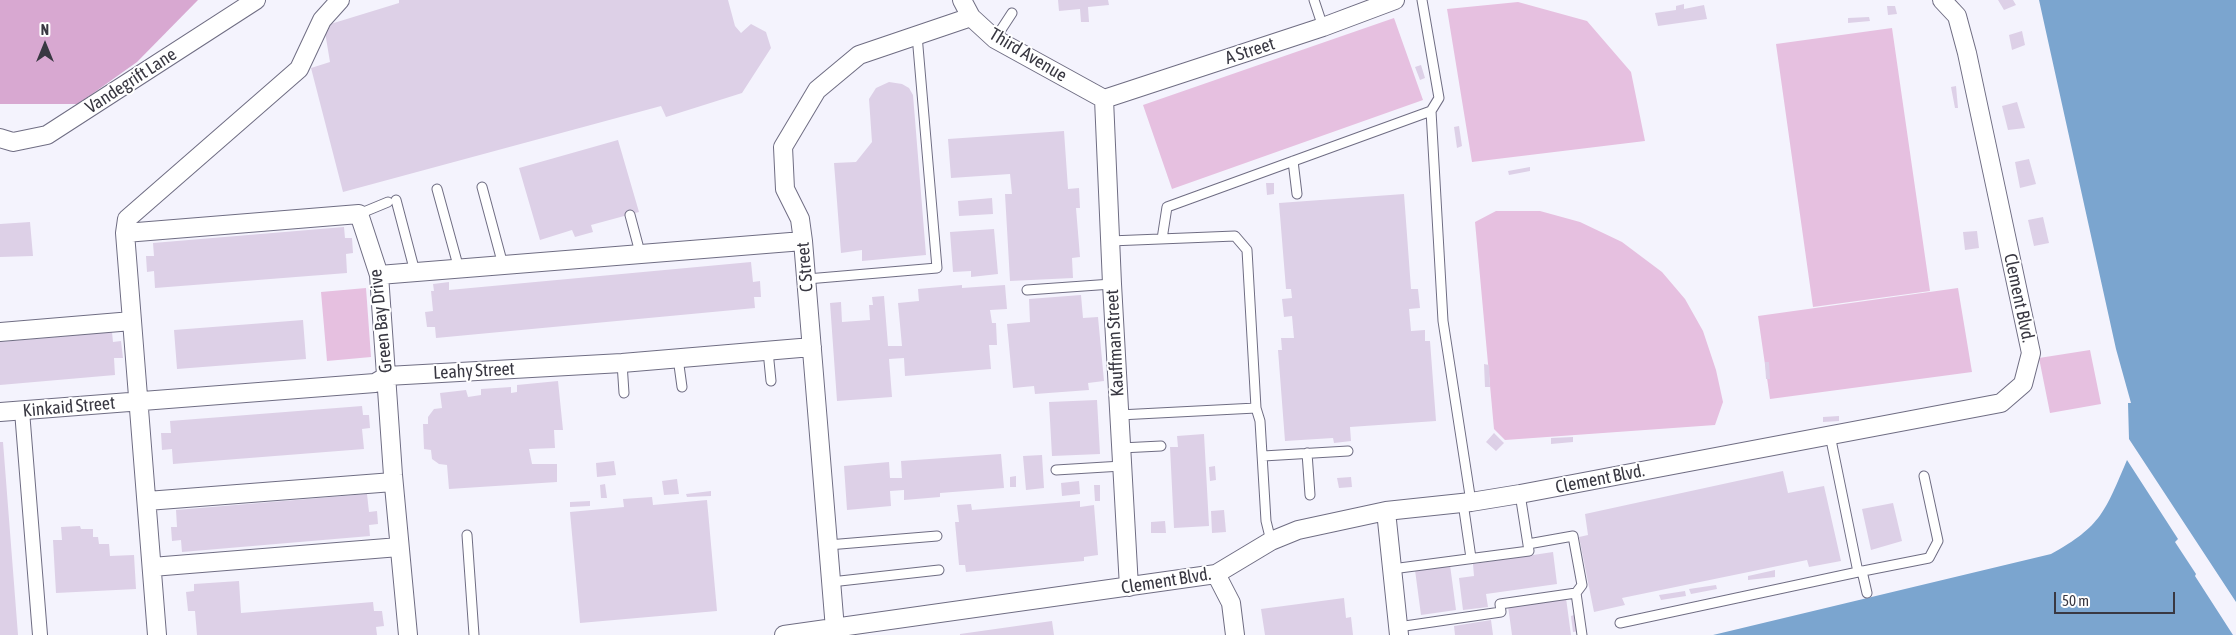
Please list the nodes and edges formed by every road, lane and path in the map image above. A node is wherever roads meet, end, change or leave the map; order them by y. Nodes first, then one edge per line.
1 (256, 0) edge
2 (340, 0) edge
3 (962, 0) edge
4 (1314, 0) edge
5 (1394, 0) edge
6 (1422, 0) edge
7 (1942, 0) edge
8 (1012, 13) dead end
9 (971, 17) junction
10 (1323, 27) junction
11 (917, 35) junction
12 (995, 39) junction
13 (1104, 99) junction
14 (1431, 111) junction
15 (0, 138) edge
16 (1293, 161) junction
17 (482, 187) dead end
18 (437, 189) dead end
19 (1297, 194) dead end
20 (359, 214) junction
21 (630, 215) dead end
22 (125, 233) junction
23 (1162, 239) junction
24 (803, 241) junction
25 (1110, 241) junction
26 (637, 254) junction
27 (503, 265) junction
28 (459, 268) junction
29 (415, 272) junction
30 (379, 275) junction
31 (806, 279) junction
32 (1112, 284) junction
33 (1027, 290) dead end
34 (132, 321) junction
35 (0, 332) edge
36 (812, 347) junction
37 (768, 351) junction
38 (678, 358) junction
39 (622, 363) junction
40 (387, 376) junction
41 (771, 381) dead end
42 (682, 387) dead end
43 (624, 392) dead end
44 (138, 401) junction
45 (1256, 408) junction
46 (22, 411) junction
47 (0, 412) edge
48 (1119, 415) junction
49 (1830, 435) junction
50 (1161, 446) dead end
51 (1121, 448) junction
52 (1348, 451) dead end
53 (1307, 453) junction
54 (1263, 456) junction
55 (1122, 466) junction
56 (1056, 470) dead end
57 (1924, 476) dead end
58 (393, 482) junction
59 (1520, 494) junction
60 (1310, 495) dead end
61 (147, 502) junction
62 (1467, 503) junction
63 (1386, 511) junction
64 (468, 535) dead end
65 (937, 536) dead end
66 (1271, 541) junction
67 (1528, 544) junction
68 (828, 546) junction
69 (399, 547) junction
70 (1470, 558) junction
71 (152, 567) junction
72 (1392, 569) junction
73 (939, 570) dead end
74 (1860, 572) junction
75 (1216, 574) junction
76 (831, 582) junction
77 (1129, 587) junction
78 (1576, 593) junction
79 (1867, 593) dead end
80 (1620, 623) dead end
81 (835, 629) junction
82 (1399, 631) edge
83 (40, 635) edge
84 (157, 635) edge
85 (408, 635) edge
86 (474, 635) edge
87 (784, 635) edge
88 (1235, 635) edge
89 (1582, 635) edge

1 - 15 street, Vandegrift Lane
2 - 22 street
3 - 9 street, Third Avenue
4 - 10 lane
5 - 10 street, A Street
6 - 14 lane
7 - 49 street, Clement Blvd.
8 - 12 lane
9 - 11 street, C Street
9 - 12 street, Third Avenue
10 - 13 street, A Street
11 - 24 street, C Street
11 - 31 lane
12 - 13 street, Third Avenue
13 - 25 street, Kauffman Street
14 - 16 lane
14 - 62 lane
16 - 19 lane
16 - 23 lane
17 - 27 lane
18 - 28 lane
20 - 22 street
20 - 29 lane
20 - 30 street, Green Bay Drive
21 - 26 lane
22 - 34 street
23 - 25 lane
23 - 45 lane
24 - 26 street
24 - 31 street, C Street
25 - 32 street, Kauffman Street
26 - 27 street
27 - 28 street
28 - 29 street
29 - 30 street
30 - 40 street, Green Bay Drive
31 - 36 street, C Street
32 - 33 lane
32 - 48 street, Kauffman Street
34 - 35 street
34 - 44 street
36 - 37 street, Leahy Street
36 - 68 street, C Street
37 - 38 street, Leahy Street
37 - 41 lane
38 - 39 street, Leahy Street
38 - 42 lane
39 - 40 street, Leahy Street
39 - 43 lane
40 - 44 street, Leahy Street
40 - 58 street, Green Bay Drive
44 - 46 street, Kinkaid Street
44 - 61 street
45 - 48 lane
45 - 54 lane
46 - 47 street, Kinkaid Street
46 - 83 street
48 - 51 street, Kauffman Street
49 - 59 street, Clement Blvd.
49 - 74 lane
50 - 51 lane
51 - 55 street, Kauffman Street
52 - 53 lane
53 - 54 lane
53 - 60 lane
54 - 66 lane
55 - 56 lane
55 - 77 street, Kauffman Street
57 - 74 lane
58 - 61 street
58 - 69 street, Green Bay Drive
59 - 62 street, Clement Blvd.
59 - 67 lane
61 - 71 street
62 - 63 street, Clement Blvd.
62 - 70 lane
63 - 66 street, Clement Blvd.
63 - 72 street
64 - 86 lane
65 - 68 lane
66 - 75 street, Clement Blvd.
67 - 70 lane
67 - 78 lane
68 - 76 street, C Street
69 - 71 street
69 - 85 street, Green Bay Drive
70 - 72 lane
71 - 84 street
72 - 82 street
73 - 76 lane
74 - 79 lane
74 - 80 lane
75 - 77 street, Clement Blvd.
75 - 88 street
76 - 81 street, C Street
77 - 81 street, Clement Blvd.
78 - 82 lane
78 - 89 lane
81 - 87 street, Clement Blvd.

